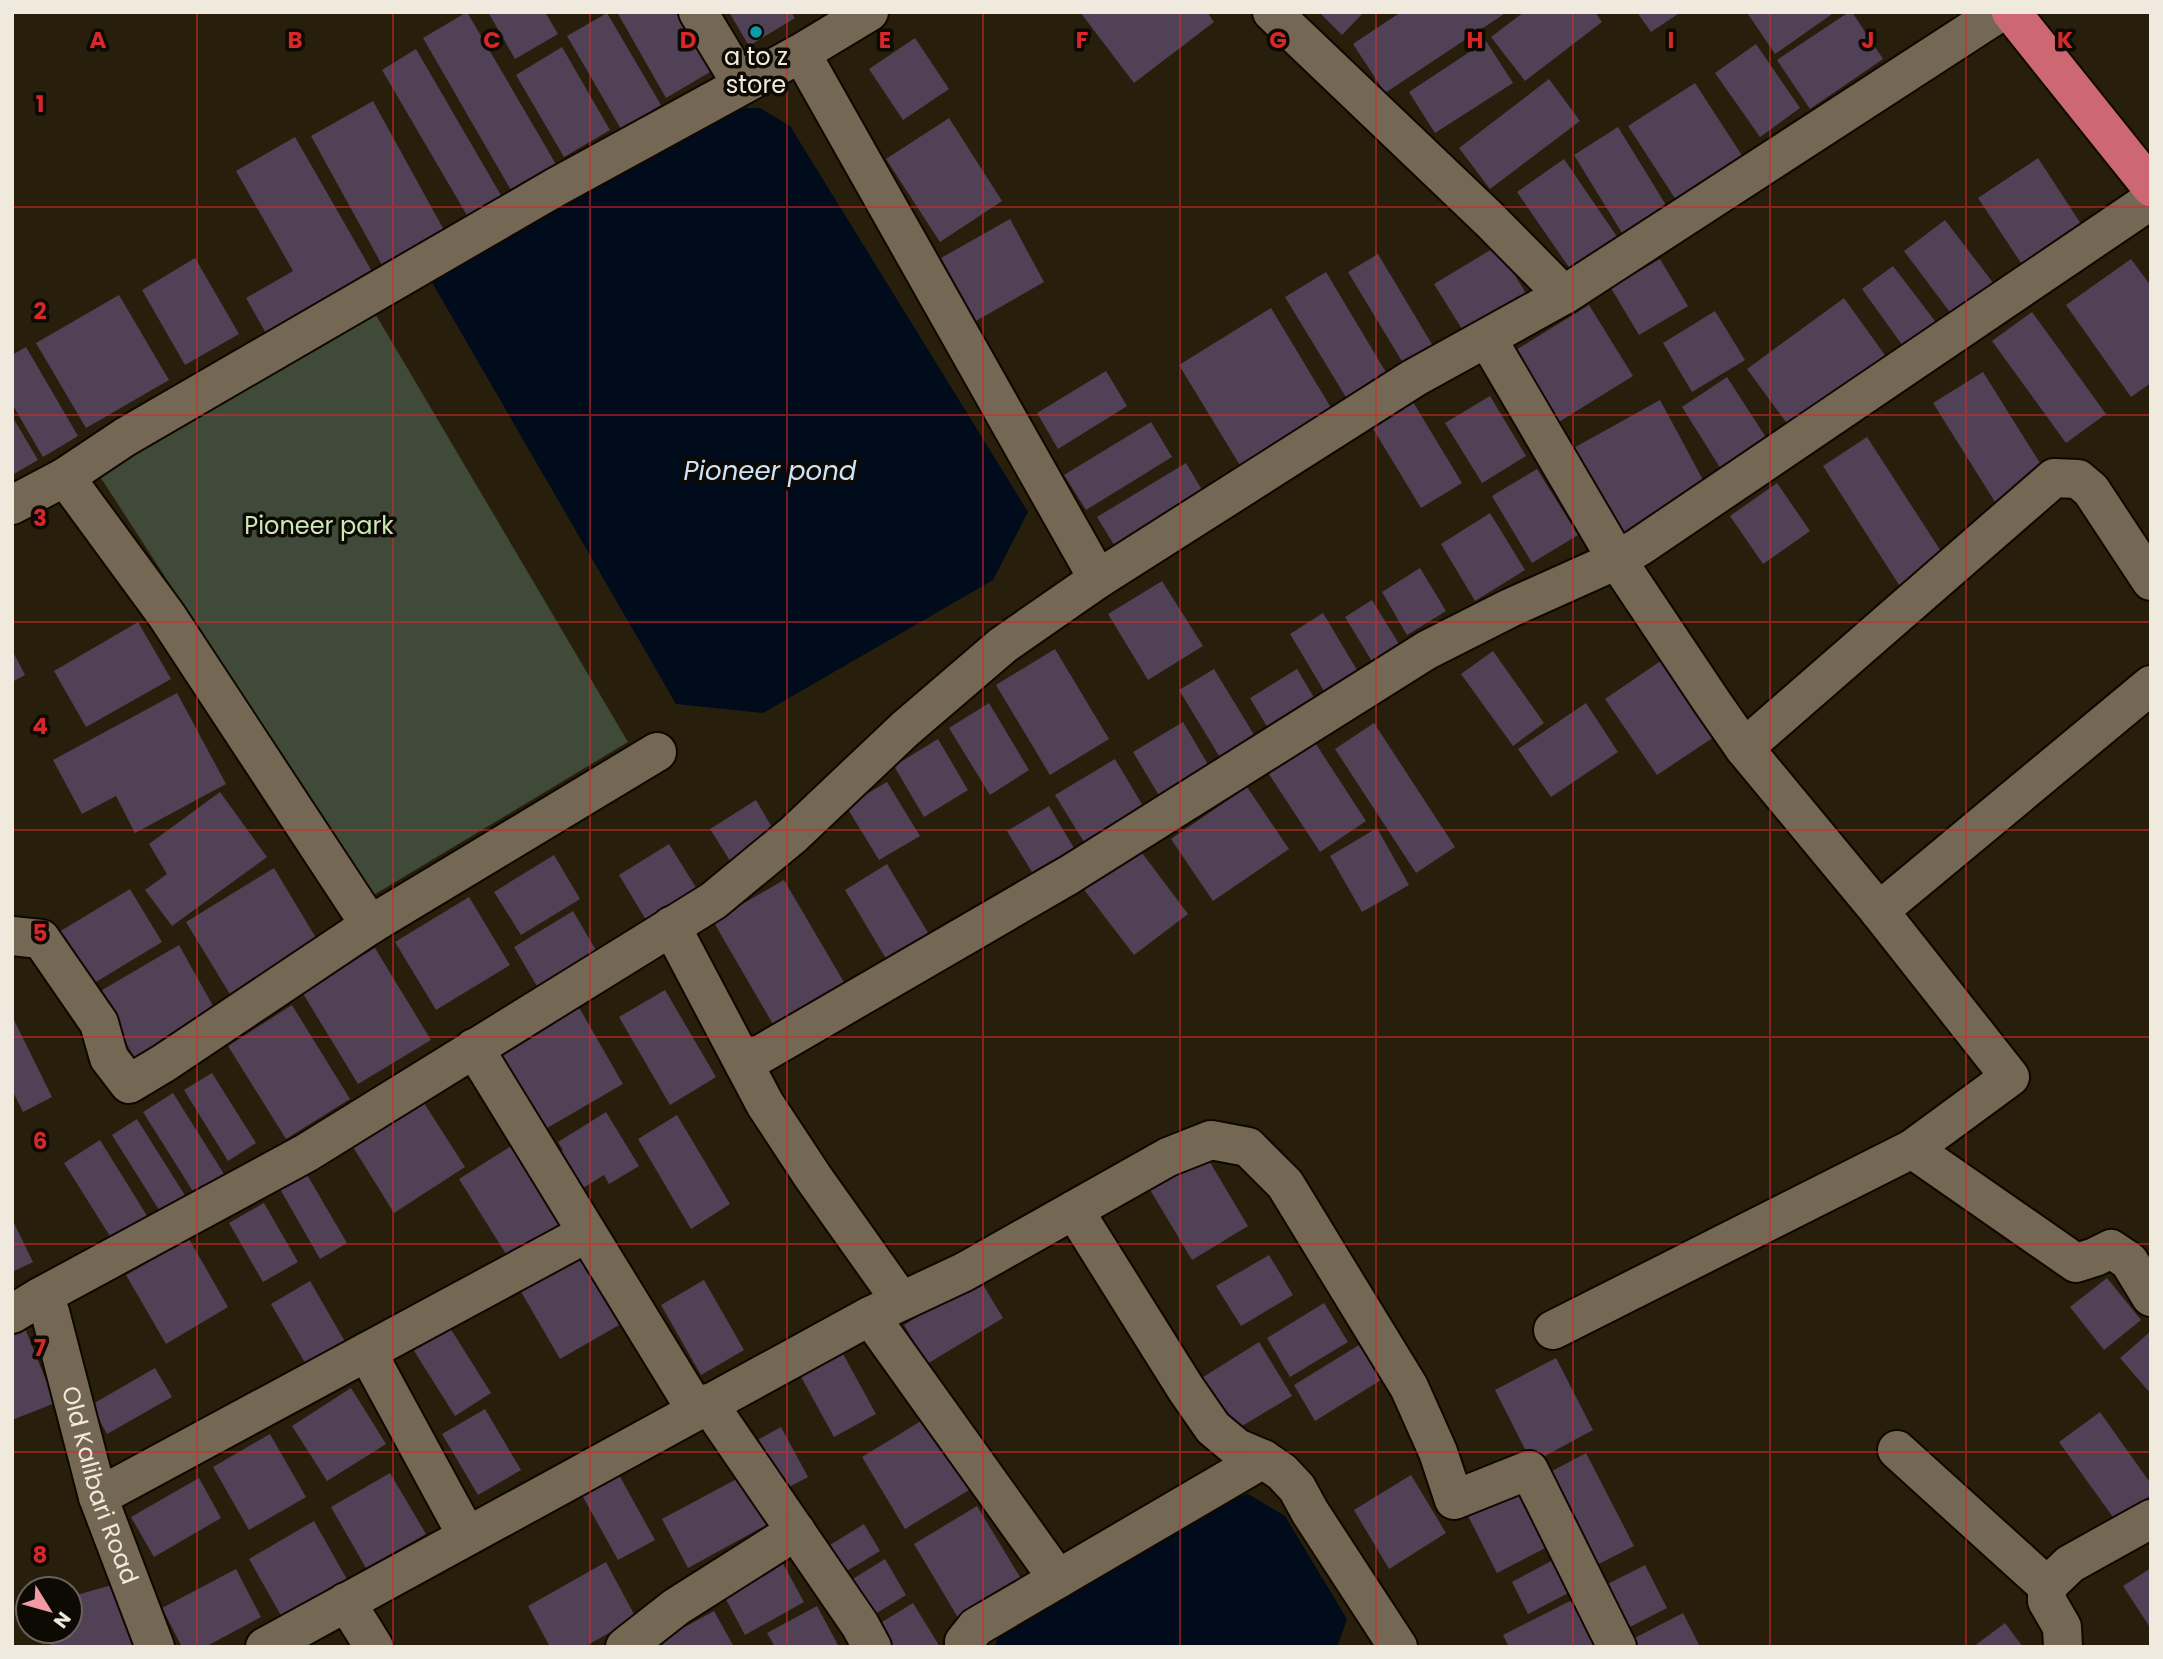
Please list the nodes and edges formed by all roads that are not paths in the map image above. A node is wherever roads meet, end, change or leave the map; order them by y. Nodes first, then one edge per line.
1 (698, 12) edge
2 (869, 12) edge
3 (1272, 12) edge
4 (2000, 12) edge
5 (2011, 12) edge
6 (801, 53) junction
7 (742, 85) junction
8 (2151, 187) edge
9 (2151, 200) edge
10 (1564, 295) junction
11 (1488, 340) junction
12 (65, 477) junction
13 (12, 505) edge
14 (1617, 560) junction
15 (1098, 579) junction
16 (2151, 581) edge
17 (2151, 685) edge
18 (1744, 748) junction
19 (657, 752) dead end
20 (1879, 911) junction
21 (370, 926) junction
22 (671, 926) junction
23 (12, 936) edge
24 (474, 1048) junction
25 (744, 1065) junction
26 (1912, 1149) junction
27 (1074, 1210) junction
28 (587, 1233) junction
29 (2151, 1297) edge
30 (26, 1306) edge
31 (885, 1309) junction
32 (1553, 1330) dead end
33 (367, 1352) junction
34 (702, 1407) junction
35 (1897, 1450) dead end
36 (1263, 1458) junction
37 (98, 1497) junction
38 (2151, 1519) edge
39 (796, 1531) junction
40 (467, 1536) junction
41 (1058, 1579) junction
42 (2047, 1586) junction
43 (346, 1602) junction
44 (155, 1647) edge
45 (265, 1647) edge
46 (374, 1647) edge
47 (625, 1647) edge
48 (872, 1647) edge
49 (964, 1647) edge
50 (1398, 1647) edge
51 (1617, 1647) edge
52 (2063, 1647) edge

1 - 7 street
2 - 6 street
3 - 10 street
4 - 10 street
5 - 8 highway
6 - 7 street
6 - 15 street
7 - 12 street
9 - 14 street
10 - 11 street
11 - 14 street
11 - 15 street
12 - 13 street
12 - 21 street
14 - 18 street
14 - 25 street
15 - 22 street
16 - 18 street
17 - 20 street
18 - 20 street
19 - 21 street
20 - 26 street
21 - 23 street
22 - 24 street
22 - 25 street
24 - 28 street
24 - 30 street
25 - 31 street
26 - 29 street
26 - 32 street
27 - 31 street
27 - 36 street
27 - 51 street
28 - 33 street
28 - 34 street
30 - 37 street, Old Kalibari Road
31 - 34 street
31 - 41 street
33 - 37 street
33 - 40 street
34 - 39 street
34 - 40 street
35 - 42 street
36 - 41 street
36 - 50 street
37 - 44 street, Old Kalibari Road
38 - 42 street
39 - 47 street
39 - 48 street
40 - 43 street
41 - 49 street
42 - 52 street
43 - 45 street
43 - 46 street

